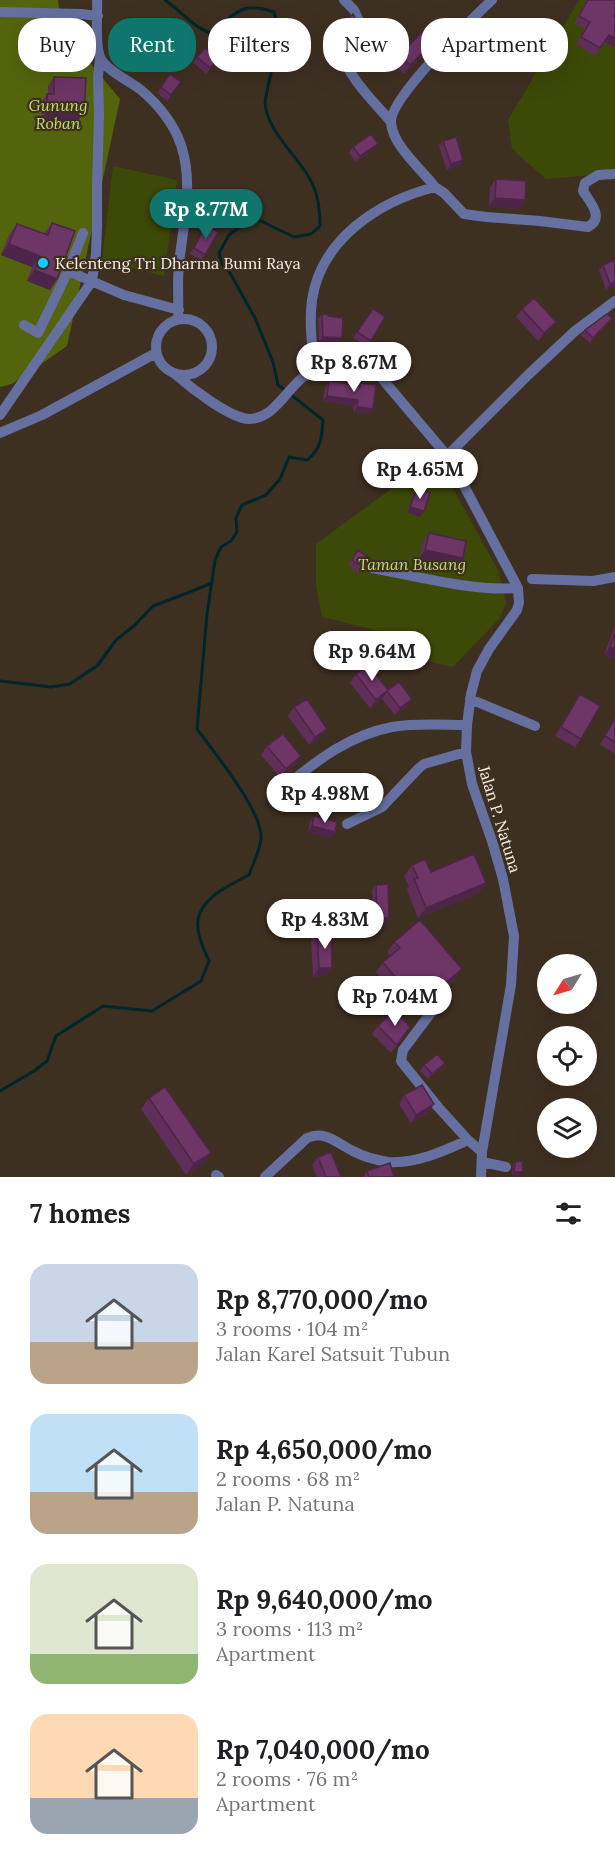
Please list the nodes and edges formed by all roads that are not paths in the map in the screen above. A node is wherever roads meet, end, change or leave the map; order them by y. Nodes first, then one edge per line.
1 (97, 0) edge
2 (344, 0) edge
3 (492, 0) edge
4 (0, 12) edge
5 (98, 16) junction
6 (100, 58) junction
7 (391, 122) junction
8 (615, 174) edge
9 (435, 187) junction
10 (83, 233) dead end
11 (68, 271) junction
12 (92, 280) junction
13 (615, 301) edge
14 (178, 315) junction
15 (24, 325) dead end
16 (156, 353) junction
17 (315, 369) junction
18 (175, 374) junction
19 (0, 415) edge
20 (0, 433) edge
21 (446, 457) junction
22 (372, 568) dead end
23 (615, 577) edge
24 (522, 581) junction
25 (470, 699) junction
26 (467, 725) junction
27 (535, 726) dead end
28 (466, 752) junction
29 (286, 786) dead end
30 (347, 824) dead end
31 (433, 1010) dead end
32 (468, 1140) junction
33 (482, 1157) junction
34 (506, 1167) dead end
35 (265, 1177) edge
36 (481, 1177) edge

1 - 5 street
2 - 7 street
3 - 7 street
4 - 5 street
5 - 6 street
6 - 12 street
6 - 14 street
7 - 9 street
8 - 9 street
9 - 17 street
10 - 11 street
11 - 12 street
11 - 15 street
12 - 14 street
12 - 19 street
13 - 21 street
14 - 16 street
14 - 18 street
16 - 18 street
16 - 20 street
17 - 18 street
17 - 21 street
21 - 24 street
22 - 24 street
23 - 24 street
24 - 25 street, Jalan P. Natuna
25 - 26 street, Jalan P. Natuna
25 - 27 street
26 - 28 street, Jalan P. Natuna
26 - 29 street
28 - 30 street
28 - 33 street, Jalan P. Natuna
31 - 32 street
32 - 33 street
32 - 35 street
33 - 34 street
33 - 36 street, Jalan P. Natuna

